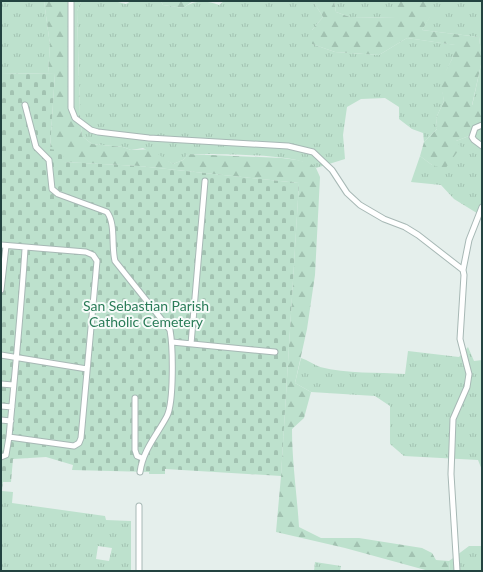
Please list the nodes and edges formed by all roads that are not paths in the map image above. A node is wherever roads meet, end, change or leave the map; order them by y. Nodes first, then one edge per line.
1 (71, 1) edge
2 (25, 105) dead end
3 (482, 125) edge
4 (482, 146) edge
5 (205, 181) dead end
6 (482, 207) edge
7 (4, 246) edge
8 (25, 249) junction
9 (463, 270) junction
10 (1, 290) edge
11 (172, 342) junction
12 (191, 344) junction
13 (275, 352) dead end
14 (1, 355) edge
15 (18, 357) junction
16 (87, 369) junction
17 (1, 384) edge
18 (13, 385) junction
19 (135, 398) dead end
20 (1, 406) edge
21 (12, 407) junction
22 (1, 420) edge
23 (11, 421) junction
24 (9, 436) junction
25 (1, 457) edge
26 (142, 458) junction
27 (140, 472) dead end
28 (139, 506) dead end
29 (139, 571) edge
30 (457, 571) edge

1 - 9 lane
2 - 11 lane
3 - 4 lane
5 - 12 lane
6 - 9 lane
7 - 8 lane
7 - 10 lane
8 - 15 lane
8 - 16 lane
9 - 30 lane
11 - 12 lane
11 - 26 lane
12 - 13 lane
14 - 15 lane
15 - 16 lane
15 - 18 lane
16 - 24 lane
17 - 18 lane
18 - 21 lane
19 - 26 lane
20 - 21 lane
21 - 23 lane
22 - 23 lane
23 - 24 lane
24 - 25 lane
26 - 27 lane
28 - 29 lane

